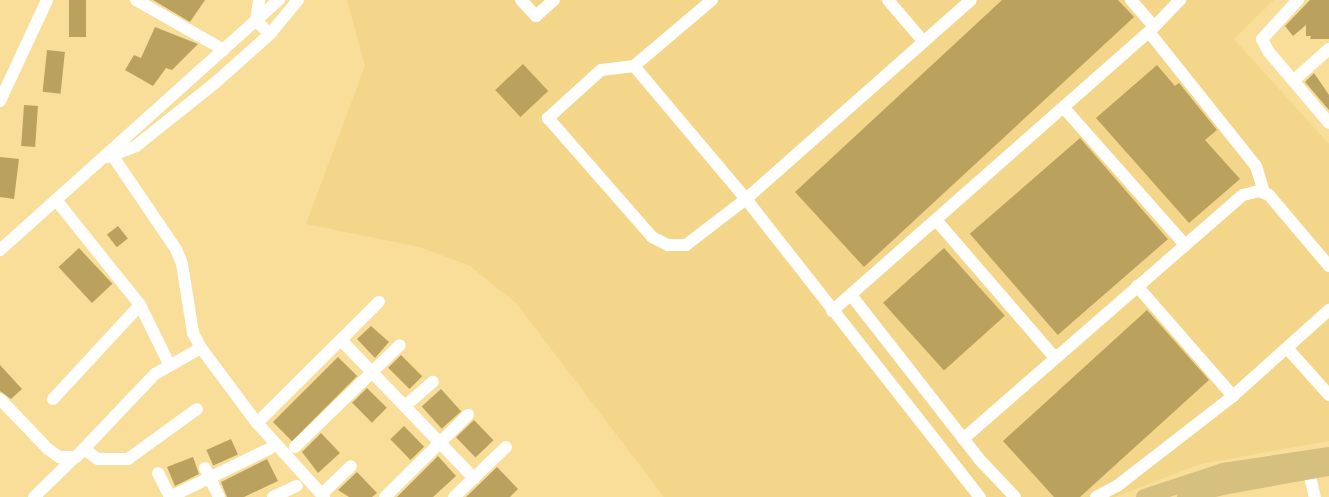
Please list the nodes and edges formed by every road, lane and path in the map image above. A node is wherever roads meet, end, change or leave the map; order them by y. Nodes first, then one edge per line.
1 (47, 0) edge
2 (136, 0) edge
3 (258, 0) edge
4 (279, 0) edge
5 (298, 0) edge
6 (521, 0) edge
7 (554, 0) edge
8 (712, 0) edge
9 (888, 0) edge
10 (971, 0) edge
11 (1131, 0) edge
12 (1180, 0) edge
13 (1298, 0) edge
14 (256, 21) junction
15 (1151, 29) junction
16 (270, 34) junction
17 (923, 40) junction
18 (1329, 49) edge
19 (224, 50) junction
20 (634, 66) junction
21 (1294, 80) junction
22 (0, 101) edge
23 (1064, 108) junction
24 (1329, 123) edge
25 (108, 156) junction
26 (1264, 194) junction
27 (746, 198) junction
28 (56, 200) junction
29 (936, 220) junction
30 (1185, 245) junction
31 (0, 250) edge
32 (1329, 266) edge
33 (1137, 286) junction
34 (851, 295) junction
35 (379, 302) dead end
36 (140, 305) junction
37 (1329, 310) edge
38 (832, 311) junction
39 (341, 340) junction
40 (400, 344) dead end
41 (201, 348) junction
42 (1287, 348) junction
43 (1055, 358) junction
44 (169, 364) junction
45 (372, 373) junction
46 (433, 382) dead end
47 (1329, 395) edge
48 (1233, 396) junction
49 (0, 399) edge
50 (53, 399) dead end
51 (405, 406) junction
52 (197, 409) dead end
53 (468, 415) dead end
54 (257, 423) junction
55 (963, 439) junction
56 (441, 443) junction
57 (295, 447) dead end
58 (506, 447) dead end
59 (269, 449) dead end
60 (80, 454) junction
61 (1329, 455) edge
62 (351, 466) dead end
63 (1329, 468) edge
64 (1309, 472) junction
65 (158, 473) dead end
66 (207, 473) junction
67 (474, 478) junction
68 (297, 486) dead end
69 (323, 496) edge
70 (34, 497) edge
71 (170, 497) edge
72 (219, 497) edge
73 (273, 497) edge
74 (385, 497) edge
75 (454, 497) edge
76 (980, 497) edge
77 (1015, 497) edge
78 (1096, 497) edge
79 (1144, 497) edge
80 (1186, 497) edge
81 (1315, 497) edge

1 - 22 street
2 - 19 street
3 - 14 street
4 - 14 street
5 - 16 street
6 - 7 street
8 - 20 street
9 - 17 street
10 - 17 street
11 - 15 street
12 - 15 street
13 - 21 street
14 - 16 street
14 - 19 street
15 - 23 street
15 - 26 street
16 - 25 street
17 - 27 street
18 - 21 street
19 - 25 street
20 - 27 street
20 - 27 street
21 - 24 street
23 - 29 street
23 - 30 street
25 - 28 street
25 - 41 street
26 - 30 street
26 - 32 street
27 - 38 street
28 - 31 street
28 - 36 street
29 - 34 street
29 - 43 street
30 - 33 street
33 - 43 street
33 - 48 street
34 - 38 street
34 - 55 street
35 - 39 street
36 - 44 street
36 - 50 street
37 - 42 street
38 - 76 street
39 - 45 street
39 - 54 street
40 - 45 street
41 - 44 street
41 - 54 street
42 - 47 street
42 - 48 street
43 - 55 street
44 - 60 street
45 - 51 street
45 - 57 street
46 - 51 street
48 - 78 street
49 - 60 street
51 - 56 street
52 - 60 street
53 - 56 street
54 - 69 street
55 - 77 street
56 - 67 street
56 - 74 street
58 - 67 street
59 - 66 street
60 - 70 street
61 - 79 main road
62 - 69 street
63 - 64 main road
64 - 80 main road
64 - 81 street
65 - 71 street
66 - 71 street
66 - 72 street
67 - 75 street
68 - 73 street

